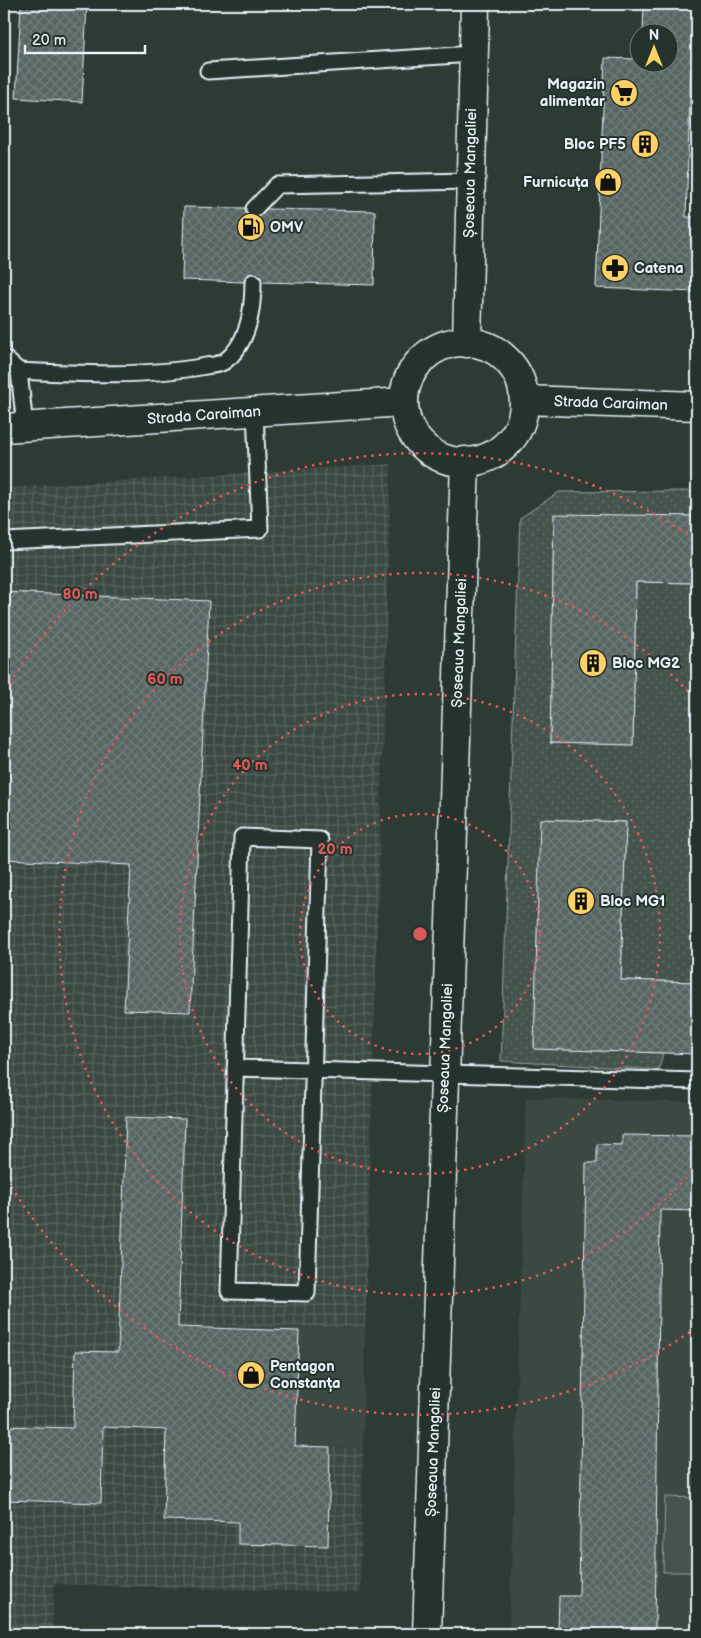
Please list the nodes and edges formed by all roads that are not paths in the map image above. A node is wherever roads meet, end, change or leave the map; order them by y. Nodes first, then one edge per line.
1 (475, 4) edge
2 (473, 54) junction
3 (208, 71) dead end
4 (470, 181) junction
5 (254, 208) dead end
6 (253, 282) dead end
7 (467, 343) junction
8 (4, 358) edge
9 (19, 372) junction
10 (524, 400) junction
11 (404, 402) junction
12 (697, 406) edge
13 (255, 412) junction
14 (14, 428) edge
15 (465, 461) junction
16 (4, 541) edge
17 (235, 1068) junction
18 (313, 1070) junction
19 (444, 1075) junction
20 (697, 1081) edge
21 (427, 1634) edge

1 - 2 street, Șoseaua Mangaliei
2 - 3 lane
2 - 4 street, Șoseaua Mangaliei
4 - 5 lane
4 - 7 street, Șoseaua Mangaliei
6 - 9 lane
7 - 10 street
7 - 11 street
8 - 9 lane
9 - 14 lane
10 - 12 street, Strada Caraiman
10 - 15 street
11 - 13 street, Strada Caraiman
11 - 15 street
13 - 14 street, Strada Caraiman
13 - 16 lane
15 - 19 street, Șoseaua Mangaliei
17 - 18 lane
17 - 18 lane
17 - 18 lane
18 - 19 lane
19 - 20 lane
19 - 21 street, Șoseaua Mangaliei

